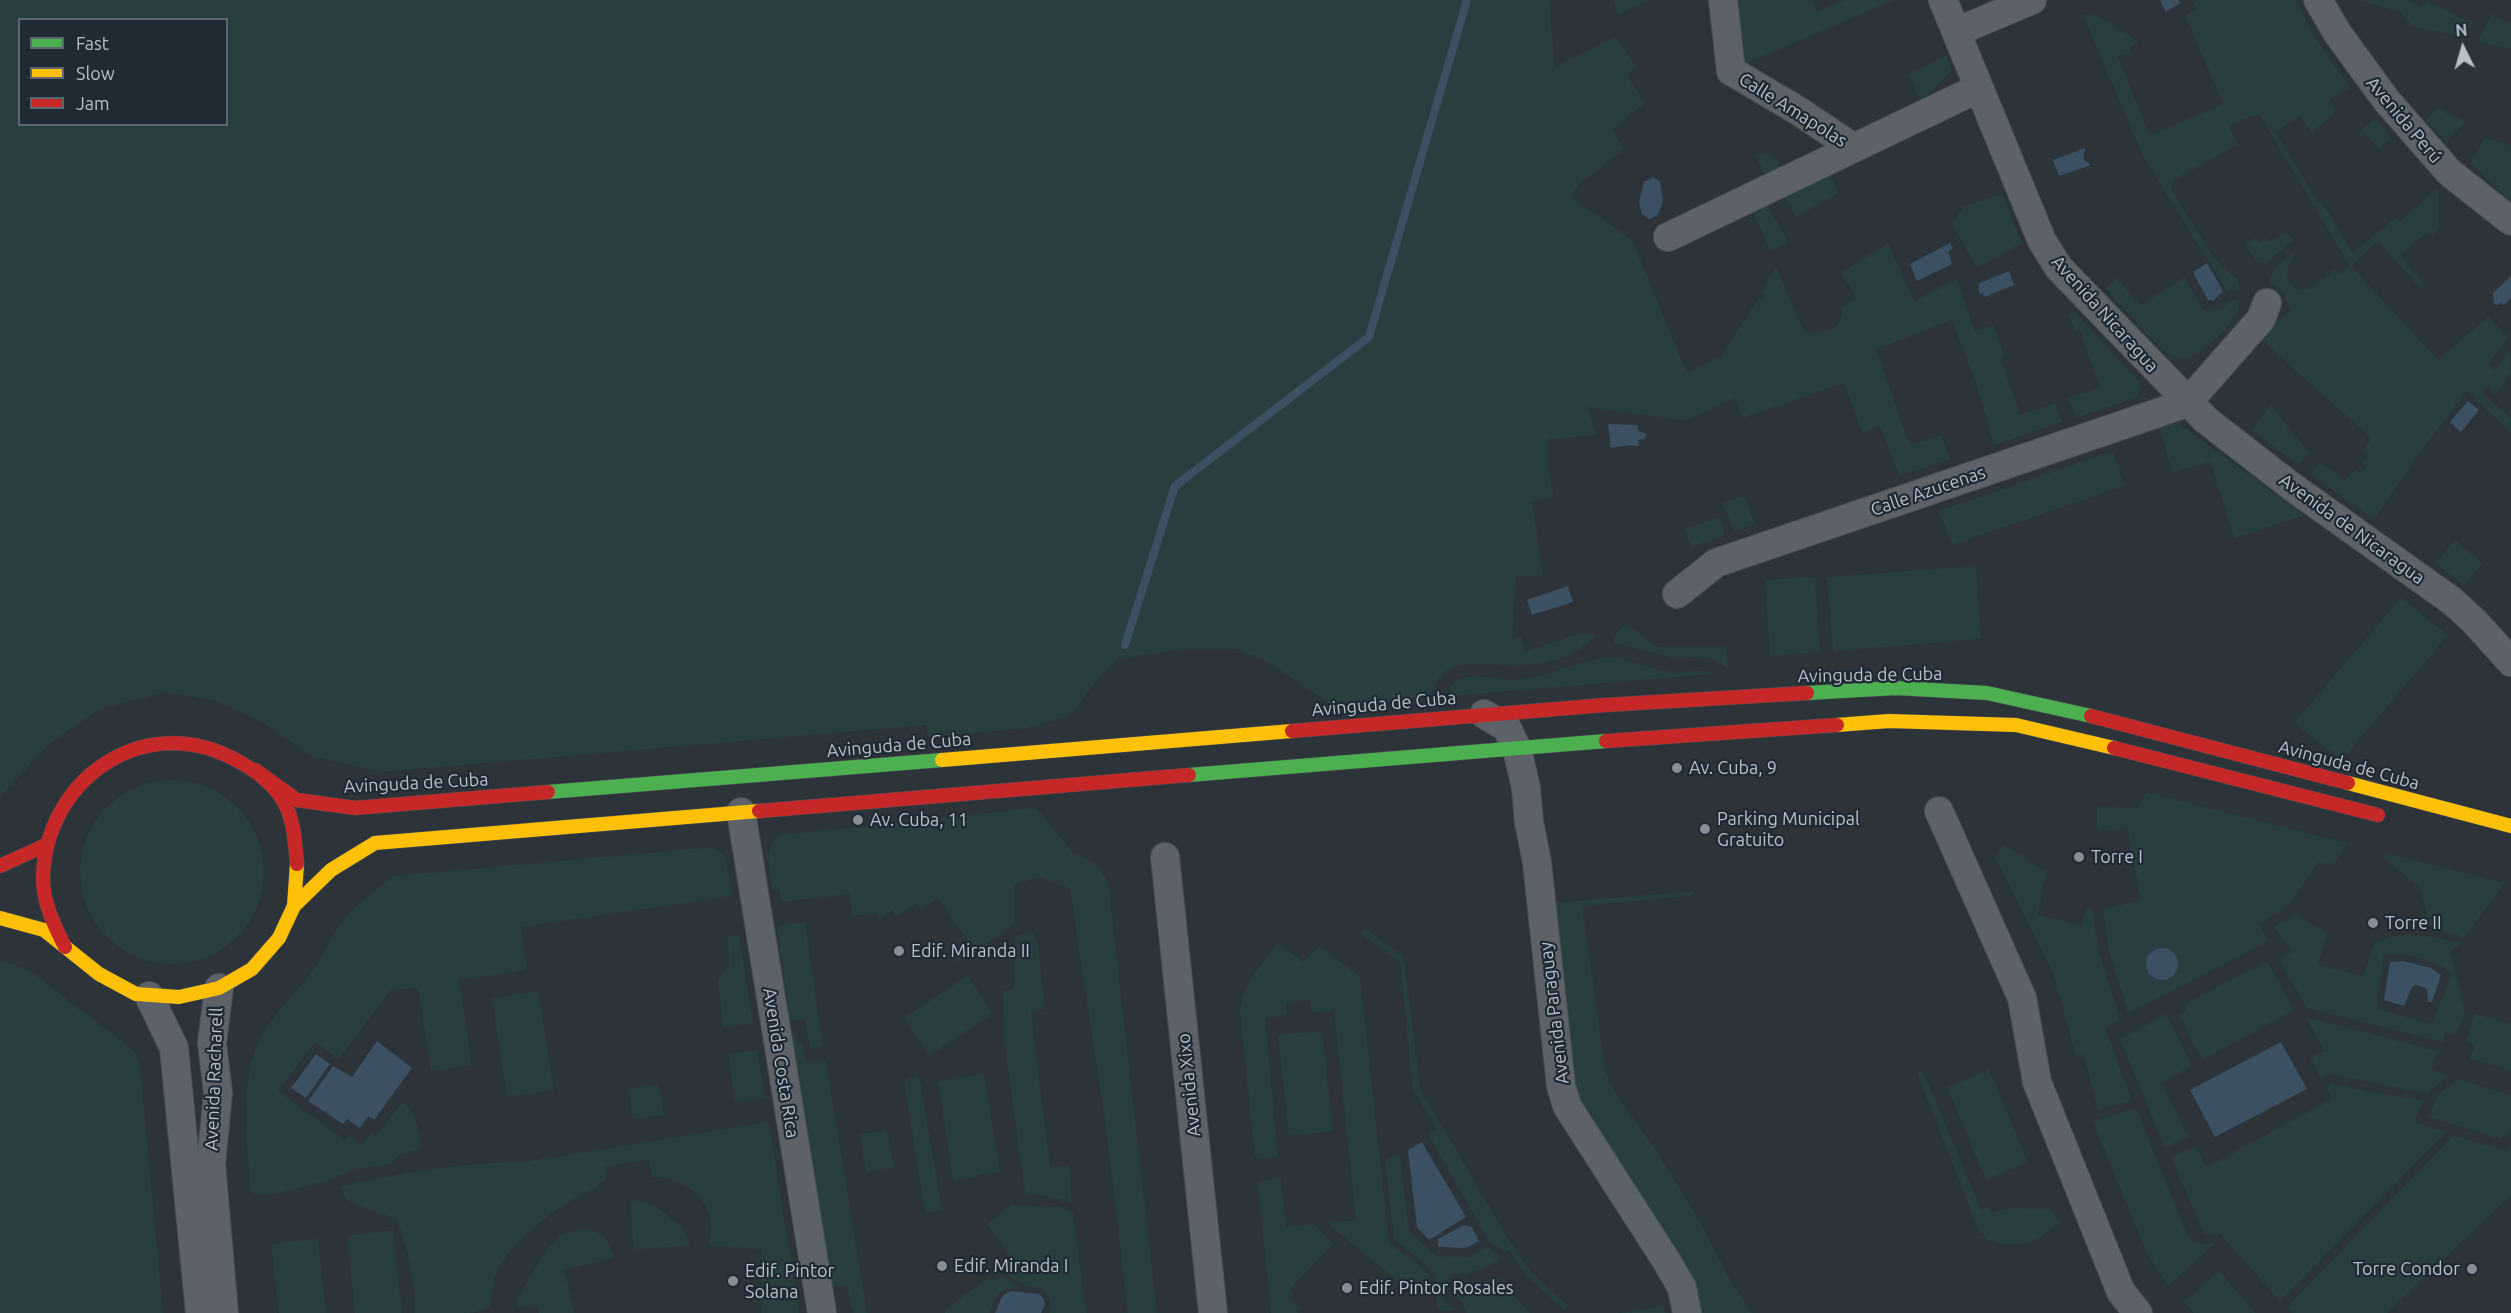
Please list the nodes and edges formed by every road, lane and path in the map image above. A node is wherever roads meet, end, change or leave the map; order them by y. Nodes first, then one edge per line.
1 (1723, 0) edge
2 (1943, 0) edge
3 (2032, 0) edge
4 (2318, 0) edge
5 (1956, 32) junction
6 (1979, 88) junction
7 (1854, 148) junction
8 (2511, 221) edge
9 (1668, 237) dead end
10 (2266, 303) dead end
11 (2187, 403) junction
12 (1677, 594) dead end
13 (2511, 662) edge
14 (1484, 714) junction
15 (1571, 743) junction
16 (1517, 748) junction
17 (255, 770) junction
18 (1526, 788) junction
19 (1939, 811) dead end
20 (741, 812) junction
21 (2393, 819) dead end
22 (2511, 826) edge
23 (46, 845) junction
24 (1165, 856) dead end
25 (0, 866) edge
26 (294, 906) junction
27 (0, 918) edge
28 (65, 947) junction
29 (219, 988) junction
30 (149, 996) junction
31 (200, 1313) edge
32 (224, 1313) edge
33 (822, 1313) edge
34 (1213, 1313) edge
35 (1687, 1313) edge
36 (2138, 1313) edge

1 - 7 street, Calle Amapolas
2 - 5 street, Avenida Nicaragua
3 - 5 street
4 - 8 street, Avenida Perú
5 - 6 street, Avenida Nicaragua
6 - 7 street, Calle Amapolas
6 - 11 street, Avenida Nicaragua
7 - 9 street, Calle Amapolas
10 - 11 street
11 - 12 street, Calle Azucenas
11 - 13 street, Avenida de Nicaragua
14 - 16 street
14 - 17 main road, Avinguda de Cuba
14 - 22 main road, Avinguda de Cuba
15 - 16 main road
15 - 18 street
15 - 21 main road
16 - 18 street, Avenida Paraguay
16 - 20 main road
17 - 23 main road
17 - 26 main road
18 - 35 street, Avenida Paraguay
19 - 36 street
20 - 26 main road
20 - 33 street, Avenida Costa Rica
23 - 25 main road
23 - 28 main road
24 - 34 street, Avenida Xixo
26 - 29 main road
27 - 28 main road
28 - 30 main road
29 - 30 main road
29 - 32 street, Avenida Racharell
30 - 31 street, Avenida Racharell

